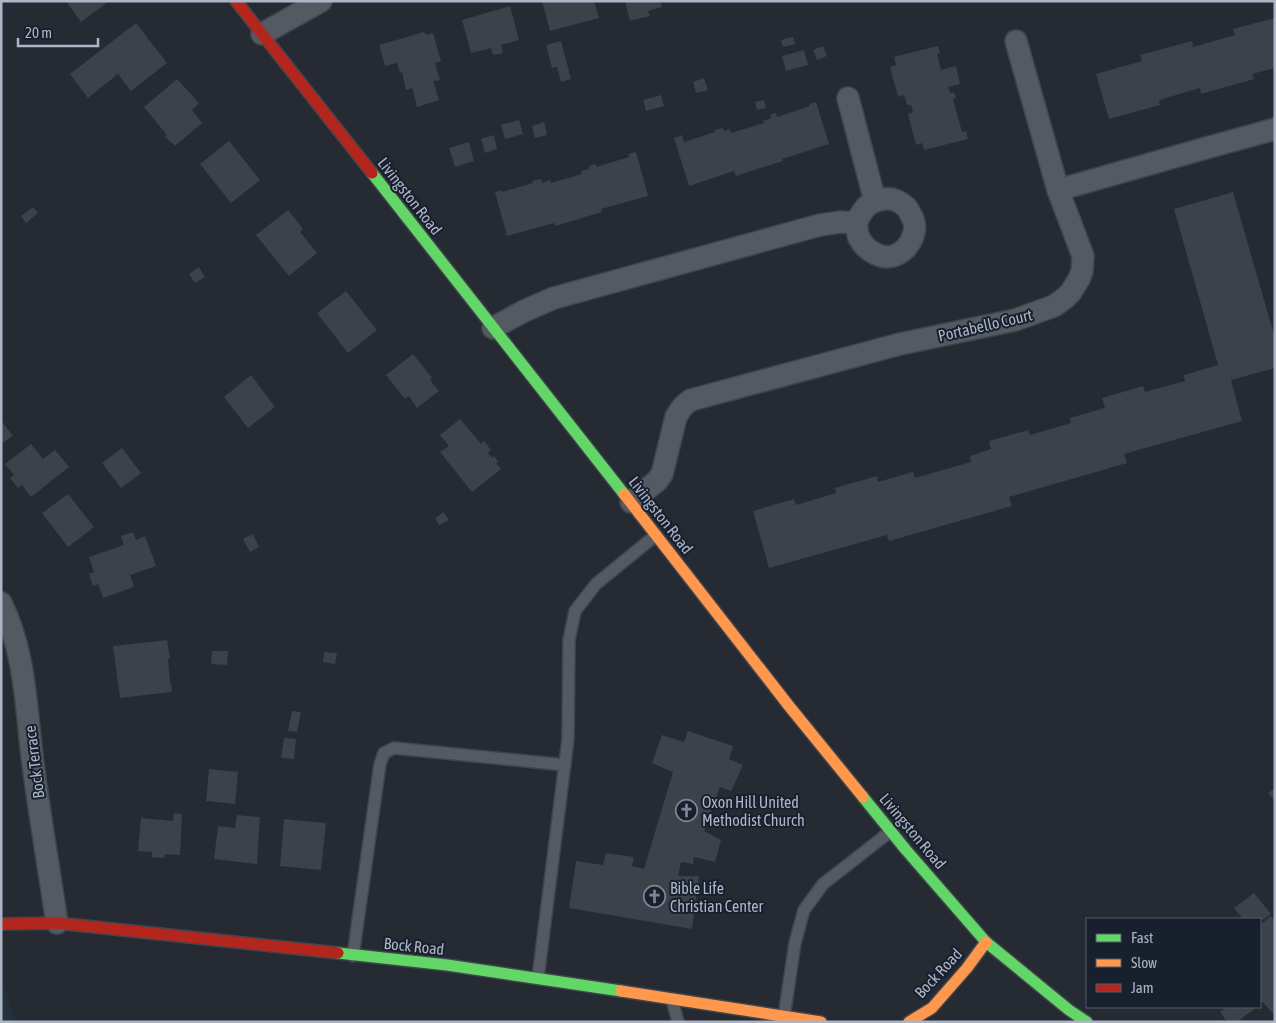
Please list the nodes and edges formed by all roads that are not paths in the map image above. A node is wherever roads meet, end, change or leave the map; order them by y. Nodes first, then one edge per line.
1 (236, 1) edge
2 (321, 1) edge
3 (262, 34) junction
4 (1016, 40) dead end
5 (848, 98) dead end
6 (1275, 129) edge
7 (1058, 190) junction
8 (875, 200) junction
9 (856, 223) junction
10 (493, 328) junction
11 (631, 502) junction
12 (656, 535) junction
13 (1, 604) edge
14 (565, 765) junction
15 (891, 831) junction
16 (57, 923) junction
17 (1, 924) edge
18 (986, 942) junction
19 (353, 956) junction
20 (538, 978) junction
21 (672, 1000) junction
22 (784, 1017) junction
23 (678, 1022) edge
24 (821, 1022) edge
25 (909, 1022) edge
26 (1087, 1022) edge

1 - 3 main road, Livingston Road
2 - 3 street
3 - 10 main road, Livingston Road
4 - 7 street, Portabello Court
5 - 8 street
6 - 7 street
7 - 11 street, Portabello Court
8 - 9 street
8 - 9 street
9 - 10 street
10 - 11 main road, Livingston Road
11 - 12 main road, Livingston Road
12 - 14 lane
12 - 15 main road, Livingston Road
13 - 16 street, Bock Terrace
14 - 19 lane
14 - 20 lane
15 - 18 main road, Livingston Road
15 - 22 lane
16 - 17 main road, Bock Road
16 - 19 main road, Bock Road
18 - 25 main road, Bock Road
18 - 26 main road, Livingston Road
19 - 20 main road, Bock Road
20 - 21 main road, Bock Road
21 - 22 main road, Bock Road
21 - 23 lane
22 - 24 main road, Bock Road

